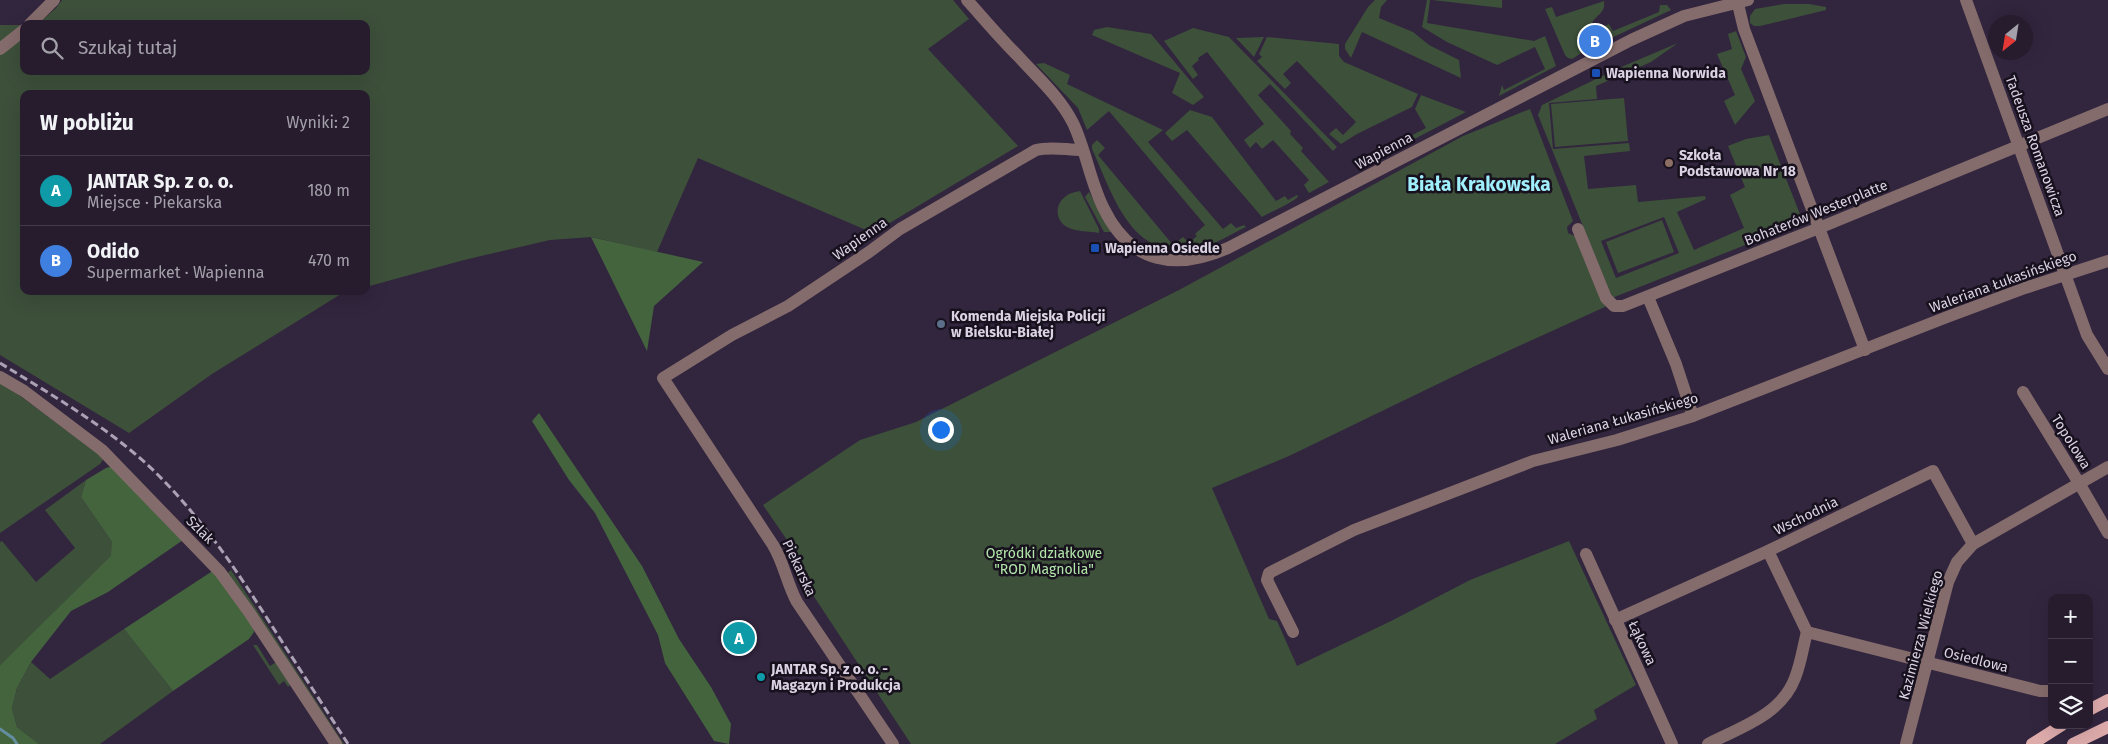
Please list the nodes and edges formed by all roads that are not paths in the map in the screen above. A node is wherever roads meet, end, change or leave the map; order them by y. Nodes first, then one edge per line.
1 (54, 0) edge
2 (967, 0) edge
3 (1740, 0) edge
4 (1966, 0) edge
5 (34, 20) edge
6 (20, 33) edge
7 (0, 49) edge
8 (2108, 109) edge
9 (2018, 146) junction
10 (1082, 150) junction
11 (1819, 228) junction
12 (1578, 229) dead end
13 (2108, 260) edge
14 (2066, 275) junction
15 (1648, 296) junction
16 (1865, 350) junction
17 (2108, 369) edge
18 (0, 377) edge
19 (663, 378) joint
20 (2023, 392) dead end
21 (1693, 416) junction
22 (2108, 467) edge
23 (2079, 483) junction
24 (2108, 533) edge
25 (1973, 544) junction
26 (1768, 551) junction
27 (1586, 554) dead end
28 (1615, 620) junction
29 (1293, 632) dead end
30 (1807, 632) junction
31 (1927, 663) junction
32 (2048, 691) edge
33 (2108, 700) edge
34 (2093, 708) edge
35 (2108, 727) edge
36 (2056, 729) edge
37 (336, 744) edge
38 (893, 744) edge
39 (1672, 744) edge
40 (1708, 744) edge
41 (1906, 744) edge
42 (2032, 744) edge
43 (2074, 744) edge

1 - 5 street
2 - 10 street, Wapienna
3 - 10 street, Wapienna
3 - 11 street
4 - 9 street, Tadeusza Romanowicza
6 - 7 street
8 - 9 street, Bohaterów Westerplatte
9 - 11 street, Bohaterów Westerplatte
9 - 14 street, Tadeusza Romanowicza
10 - 19 street, Wapienna
11 - 15 street, Bohaterów Westerplatte
11 - 16 street
12 - 15 street, Bohaterów Westerplatte
13 - 14 street, Waleriana Łukasińskiego
14 - 16 street, Waleriana Łukasińskiego
14 - 17 street, Tadeusza Romanowicza
15 - 21 street
16 - 21 street, Waleriana Łukasińskiego
18 - 37 street, Szlak
19 - 38 street, Piekarska
20 - 23 street, Topolowa
21 - 29 street, Waleriana Łukasińskiego
22 - 23 street, Kazimierza Wielkiego
23 - 24 street, Topolowa
23 - 25 street, Kazimierza Wielkiego
25 - 26 street, Wschodnia
25 - 31 street, Kazimierza Wielkiego
26 - 28 street, Wschodnia
26 - 30 street
27 - 28 street, Łąkowa
28 - 39 street, Łąkowa
30 - 31 street, Osiedlowa
30 - 40 street
31 - 32 street, Osiedlowa
31 - 41 street, Kazimierza Wielkiego
33 - 34 main road
35 - 43 main road
36 - 42 main road

